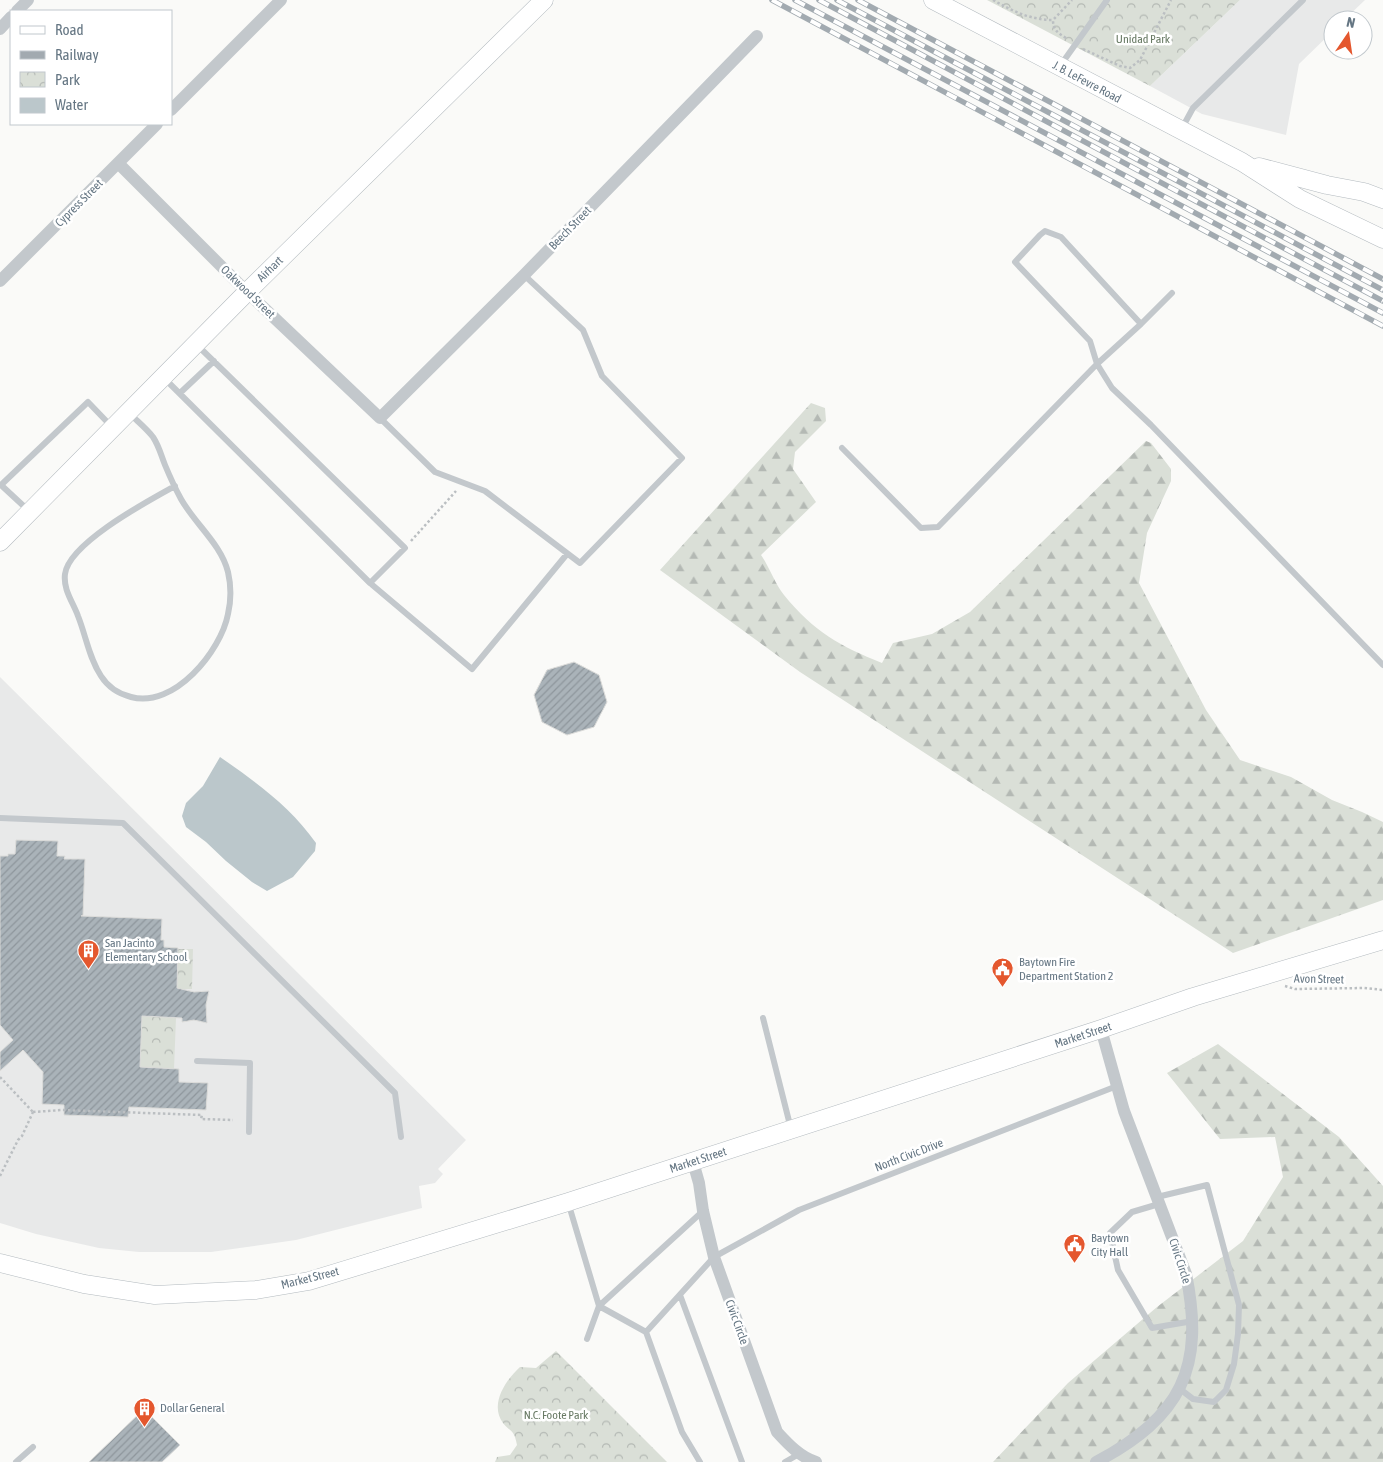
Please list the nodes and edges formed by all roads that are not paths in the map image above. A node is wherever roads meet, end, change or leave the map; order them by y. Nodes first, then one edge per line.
1 (28, 0) edge
2 (281, 0) edge
3 (544, 0) edge
4 (933, 0) edge
5 (1107, 0) edge
6 (1303, 0) edge
7 (18, 10) edge
8 (10, 18) edge
9 (0, 28) edge
10 (757, 36) dead end
11 (1059, 67) junction
12 (172, 109) edge
13 (157, 125) edge
14 (1180, 131) junction
15 (1242, 162) junction
16 (118, 163) junction
17 (1383, 199) edge
18 (1383, 239) edge
19 (524, 275) junction
20 (0, 282) edge
21 (247, 292) junction
22 (1172, 293) dead end
23 (1141, 324) junction
24 (196, 344) junction
25 (214, 361) junction
26 (1098, 364) junction
27 (163, 377) junction
28 (180, 394) junction
29 (128, 412) junction
30 (380, 418) junction
31 (113, 428) junction
32 (842, 448) dead end
33 (175, 486) junction
34 (30, 512) junction
35 (0, 542) edge
36 (567, 554) junction
37 (370, 582) junction
38 (1383, 664) edge
39 (0, 818) edge
40 (1383, 940) edge
41 (763, 1018) dead end
42 (1101, 1029) junction
43 (197, 1061) dead end
44 (1117, 1086) junction
45 (792, 1130) junction
46 (249, 1132) dead end
47 (401, 1137) dead end
48 (693, 1162) junction
49 (1158, 1200) junction
50 (568, 1202) junction
51 (703, 1211) junction
52 (714, 1257) junction
53 (0, 1264) edge
54 (680, 1295) junction
55 (599, 1306) junction
56 (1193, 1321) junction
57 (646, 1332) junction
58 (587, 1339) dead end
59 (1180, 1389) junction
60 (33, 1447) dead end
61 (800, 1454) junction
62 (16, 1462) edge
63 (700, 1462) edge
64 (742, 1462) edge
65 (785, 1462) edge
66 (816, 1462) edge
67 (1096, 1462) edge

1 - 7 street
2 - 12 street
3 - 21 main road, Airhart
4 - 11 main road, J. B. LeFevre Road
5 - 11 lane
6 - 14 lane
8 - 9 street
10 - 19 street, Beech Street
11 - 14 main road, J. B. LeFevre Road
13 - 16 street, Cypress Street
14 - 15 main road, J. B. LeFevre Road
15 - 17 main road, J. B. LeFevre Road
15 - 18 main road, J. B. LeFevre Road
16 - 20 street, Cypress Street
16 - 21 street, Oakwood Street
19 - 30 street, Beech Street
19 - 36 lane
21 - 24 main road, Airhart
21 - 30 street, Oakwood Street
22 - 23 lane
23 - 26 lane
23 - 26 lane
24 - 25 lane
24 - 27 main road, Airhart
25 - 28 lane
25 - 37 lane
26 - 32 lane
26 - 38 lane
27 - 28 lane
27 - 29 main road, Airhart
28 - 37 lane
29 - 31 main road, Airhart
29 - 33 lane
30 - 36 lane
31 - 34 main road, Airhart
31 - 34 lane
33 - 33 lane
34 - 35 main road, Airhart
36 - 37 lane
39 - 47 lane
40 - 42 main road, Market Street
41 - 45 lane
42 - 44 street, Civic Circle
42 - 45 main road, Market Street
43 - 46 lane
44 - 49 street, Civic Circle
44 - 52 lane, North Civic Drive
45 - 48 main road, Market Street
48 - 50 main road, Market Street
48 - 51 street, Civic Circle
49 - 56 street, Civic Circle
49 - 56 lane
49 - 59 lane
50 - 53 main road, Market Street
50 - 55 lane
51 - 52 street, Civic Circle
51 - 55 lane
52 - 54 lane, North Civic Drive
52 - 61 street, Civic Circle
54 - 57 lane, North Civic Drive
54 - 64 lane
55 - 57 lane
55 - 58 lane
56 - 59 street, Civic Circle
57 - 63 lane
59 - 67 street, Civic Circle
60 - 62 lane
61 - 65 lane
61 - 66 street, Civic Circle

